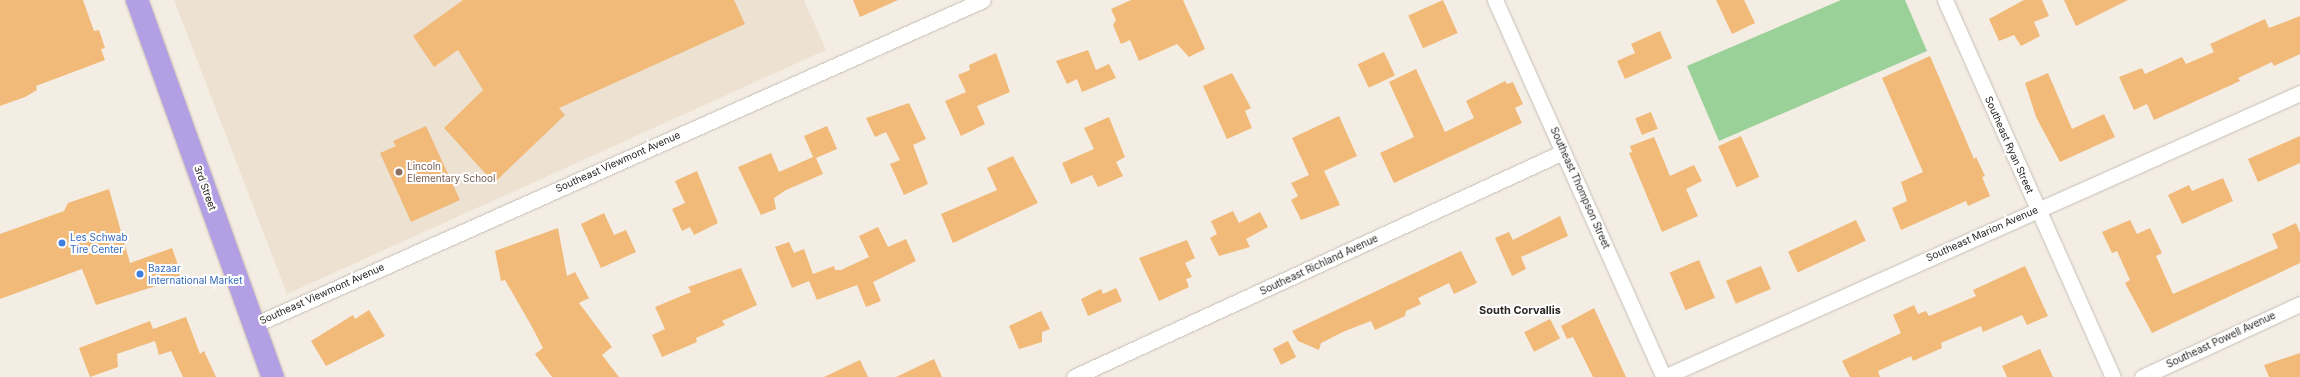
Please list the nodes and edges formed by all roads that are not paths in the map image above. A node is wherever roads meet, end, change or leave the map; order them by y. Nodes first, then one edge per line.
1 (136, 0) edge
2 (983, 0) edge
3 (1495, 0) edge
4 (1945, 0) edge
5 (2300, 93) edge
6 (1563, 152) junction
7 (2038, 209) junction
8 (2300, 304) edge
9 (254, 325) junction
10 (273, 377) edge
11 (1074, 377) edge
12 (1664, 377) edge
13 (2114, 377) edge
14 (2142, 377) edge

1 - 9 highway, 3rd Street
2 - 9 street, Southeast Viewmont Avenue
3 - 6 street, Southeast Thompson Street
4 - 7 street, Southeast Ryan Street
5 - 7 street, Southeast Marion Avenue
6 - 11 street, Southeast Richland Avenue
6 - 12 street, Southeast Thompson Street
7 - 12 street, Southeast Marion Avenue
7 - 13 street, Southeast Ryan Street
8 - 14 street, Southeast Powell Avenue
9 - 10 highway, 3rd Street

